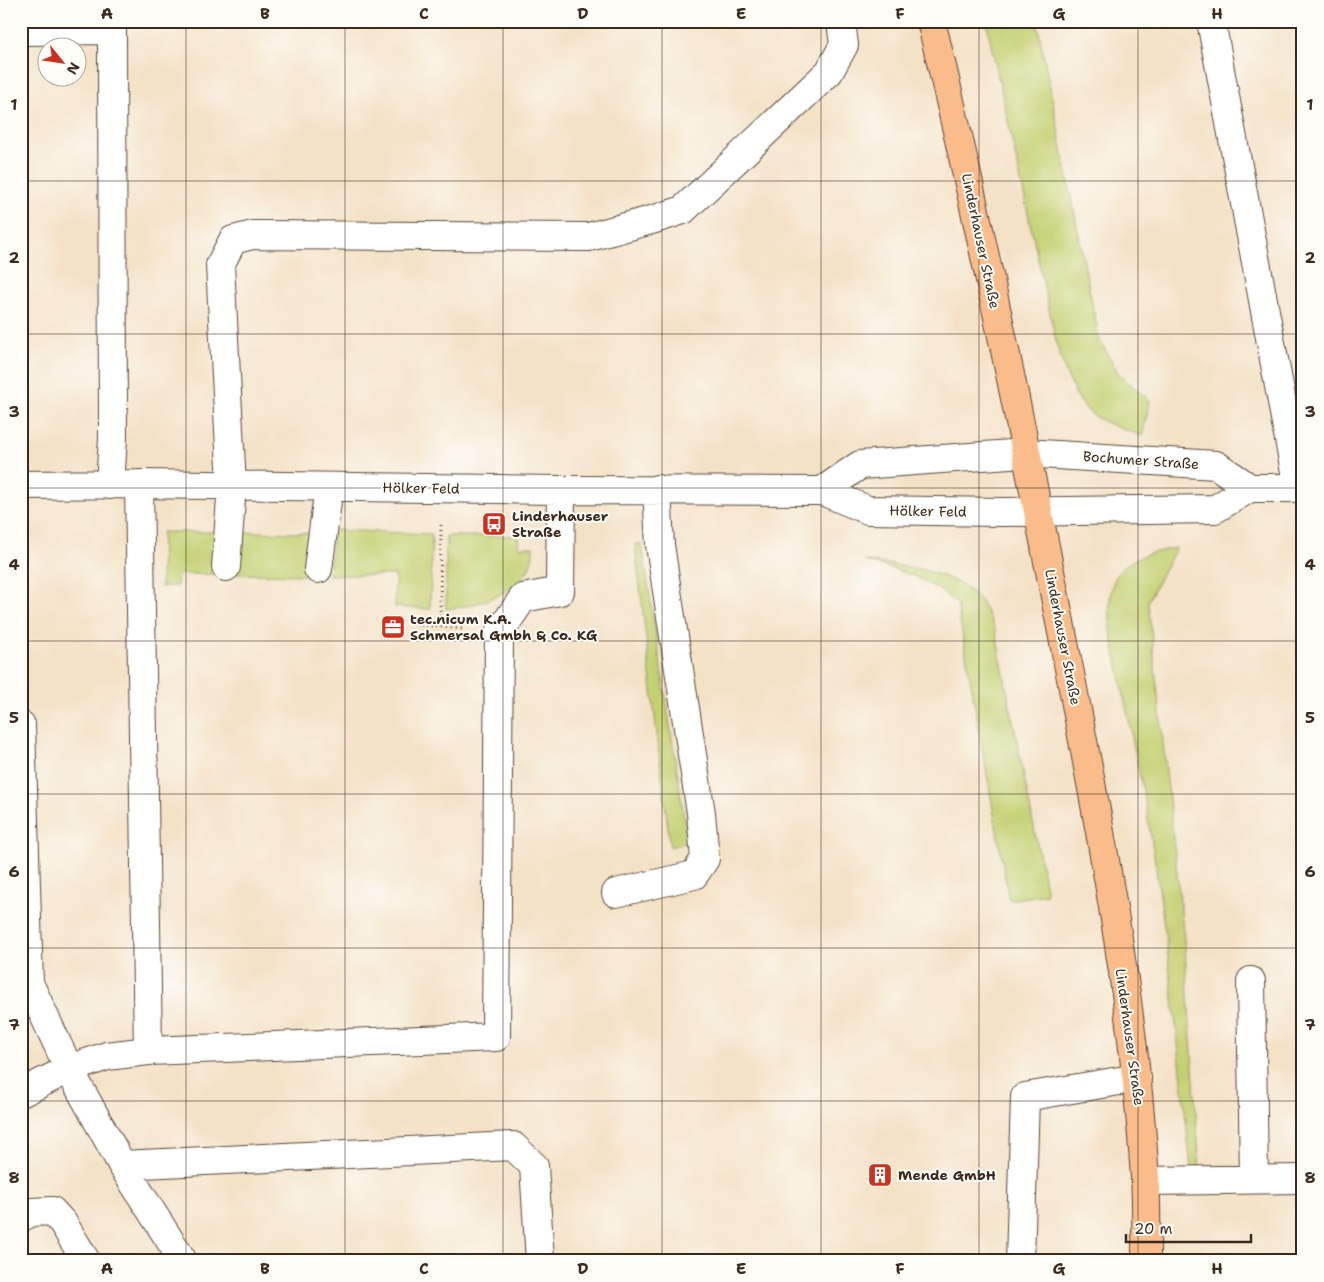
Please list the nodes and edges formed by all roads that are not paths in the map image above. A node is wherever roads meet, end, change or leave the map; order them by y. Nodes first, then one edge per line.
1 (841, 21) edge
2 (931, 21) edge
3 (1211, 21) edge
4 (21, 31) edge
5 (1025, 453) junction
6 (139, 484) junction
7 (21, 485) edge
8 (110, 485) junction
9 (232, 485) junction
10 (328, 487) junction
11 (1250, 488) junction
12 (1301, 488) edge
13 (658, 489) junction
14 (561, 490) junction
15 (822, 491) junction
16 (1038, 511) junction
17 (226, 567) dead end
18 (318, 569) dead end
19 (21, 725) edge
20 (616, 893) dead end
21 (1251, 981) dead end
22 (148, 1051) junction
23 (69, 1069) junction
24 (1137, 1078) junction
25 (21, 1093) edge
26 (122, 1165) junction
27 (1254, 1179) junction
28 (1303, 1179) edge
29 (1146, 1181) junction
30 (21, 1218) edge
31 (86, 1261) edge
32 (183, 1261) edge
33 (540, 1261) edge
34 (1020, 1261) edge
35 (1146, 1261) edge

1 - 9 street
2 - 5 main road, Linderhauser Straße
3 - 12 street
4 - 8 street
5 - 11 street, Bochumer Straße
5 - 15 street
5 - 16 main road, Linderhauser Straße
6 - 8 street, Hölker Feld
6 - 9 street, Hölker Feld
6 - 22 street
7 - 8 street, Hölker Feld
9 - 10 street, Hölker Feld
9 - 17 street
10 - 14 street, Hölker Feld
10 - 18 street
11 - 12 street
11 - 16 street
13 - 14 street, Hölker Feld
13 - 15 street, Hölker Feld
13 - 20 street
14 - 22 street
15 - 16 street, Hölker Feld
16 - 24 main road, Linderhauser Straße
19 - 23 street
21 - 27 street
22 - 23 street
23 - 25 street
23 - 26 street
24 - 29 main road, Linderhauser Straße
24 - 34 street
26 - 32 street
26 - 33 street
27 - 28 street
27 - 29 street
29 - 35 main road, Linderhauser Straße
30 - 31 street

